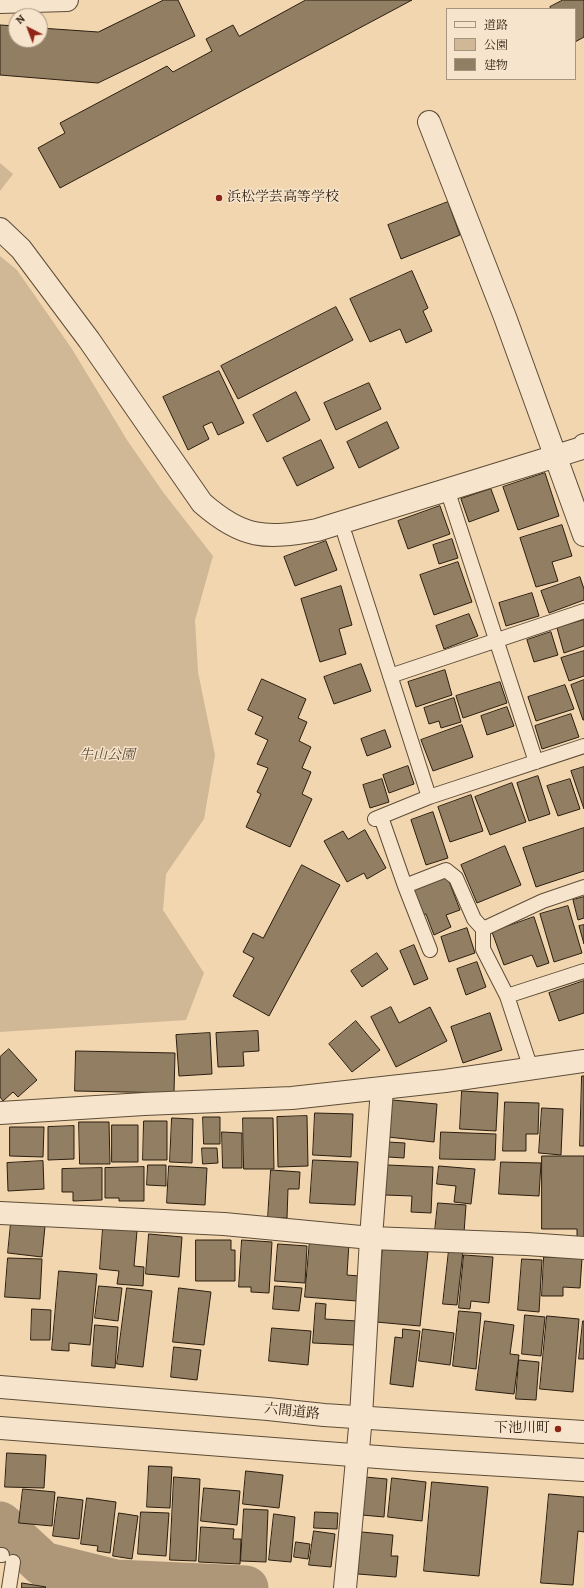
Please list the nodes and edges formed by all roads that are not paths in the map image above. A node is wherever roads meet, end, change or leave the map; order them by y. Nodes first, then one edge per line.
1 (67, 0) edge
2 (0, 2) edge
3 (429, 122) dead end
4 (0, 229) edge
5 (584, 445) edge
6 (555, 455) junction
7 (447, 489) junction
8 (345, 535) dead end
9 (584, 535) edge
10 (584, 611) edge
11 (497, 640) junction
12 (390, 676) junction
13 (584, 746) edge
14 (536, 762) junction
15 (429, 797) junction
16 (405, 886) junction
17 (584, 887) edge
18 (484, 929) junction
19 (430, 950) dead end
20 (584, 971) edge
21 (508, 996) junction
22 (584, 1061) edge
23 (531, 1069) junction
24 (382, 1089) junction
25 (0, 1113) edge
26 (0, 1213) edge
27 (371, 1238) junction
28 (584, 1248) edge
29 (0, 1387) edge
30 (361, 1417) junction
31 (0, 1428) edge
32 (584, 1432) edge
33 (357, 1456) junction
34 (584, 1470) edge
35 (5, 1558) edge
36 (345, 1584) edge
37 (10, 1588) edge

1 - 2 street
3 - 6 street
4 - 7 street
5 - 6 street
6 - 7 street
6 - 9 street
7 - 11 lane
8 - 12 lane
10 - 11 lane
11 - 12 lane
11 - 14 lane
12 - 15 lane
13 - 14 lane
14 - 15 lane
15 - 16 lane
16 - 18 lane
16 - 19 lane
17 - 18 lane
18 - 21 lane
20 - 21 lane
21 - 23 lane
22 - 23 street
23 - 24 street
24 - 25 street
24 - 27 street
26 - 27 street
27 - 28 street
27 - 30 street
29 - 30 street, 六間道路
30 - 32 street, 六間道路
30 - 33 street
31 - 33 street
33 - 34 street
33 - 36 street
35 - 37 lane

